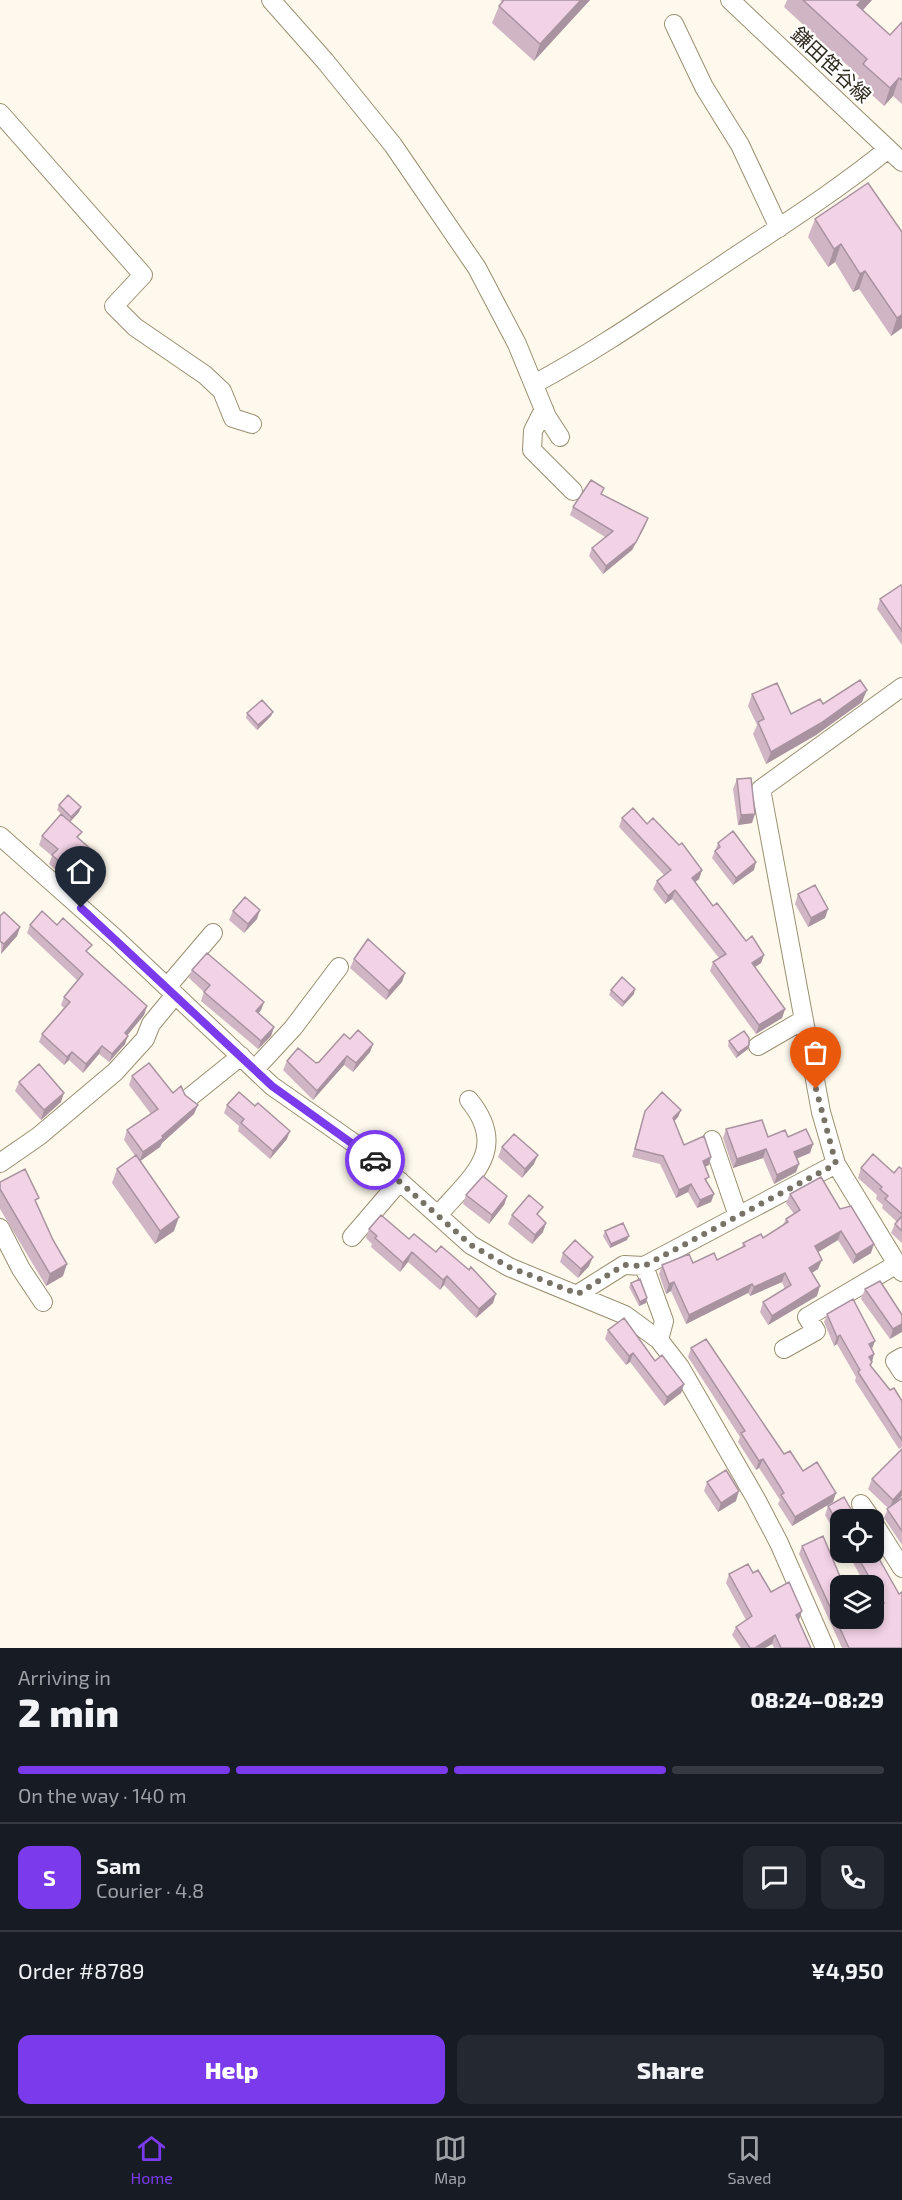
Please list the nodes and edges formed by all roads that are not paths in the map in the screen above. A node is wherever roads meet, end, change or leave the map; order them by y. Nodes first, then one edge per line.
1 (271, 0) edge
2 (730, 0) edge
3 (674, 24) dead end
4 (0, 113) edge
5 (888, 149) junction
6 (902, 162) edge
7 (779, 228) junction
8 (534, 384) junction
9 (544, 409) junction
10 (252, 424) dead end
11 (560, 437) dead end
12 (573, 491) dead end
13 (902, 687) edge
14 (0, 836) edge
15 (213, 933) dead end
16 (339, 967) dead end
17 (171, 991) junction
18 (803, 1020) junction
19 (758, 1046) dead end
20 (241, 1056) junction
21 (255, 1069) junction
22 (190, 1097) edge
23 (469, 1100) dead end
24 (711, 1140) dead end
25 (0, 1163) edge
26 (836, 1164) junction
27 (400, 1181) junction
28 (438, 1215) junction
29 (738, 1216) junction
30 (0, 1228) edge
31 (352, 1237) dead end
32 (644, 1266) junction
33 (899, 1268) edge
34 (578, 1294) junction
35 (43, 1302) dead end
36 (659, 1340) junction
37 (784, 1350) dead end
38 (902, 1357) edge
39 (902, 1372) edge
40 (861, 1503) dead end
41 (865, 1509) edge
42 (884, 1539) edge
43 (902, 1567) edge
44 (825, 1648) edge

1 - 8 street
2 - 5 street, 鎌田笹谷線
3 - 7 street
4 - 10 street
5 - 6 street, 鎌田笹谷線
5 - 7 street
7 - 8 street
8 - 9 street
9 - 11 street
9 - 12 street
13 - 18 street
14 - 17 street
15 - 17 street
16 - 21 street
17 - 20 street
17 - 25 street
18 - 19 street
18 - 26 street
20 - 21 street
20 - 22 street
21 - 27 street
23 - 28 street
24 - 29 street
26 - 29 street
26 - 33 street
27 - 28 street
27 - 31 street
28 - 34 street
29 - 32 street
30 - 35 street
32 - 34 street
32 - 36 street
33 - 37 street
34 - 36 street
36 - 44 street
38 - 39 street
40 - 41 street
42 - 43 street

